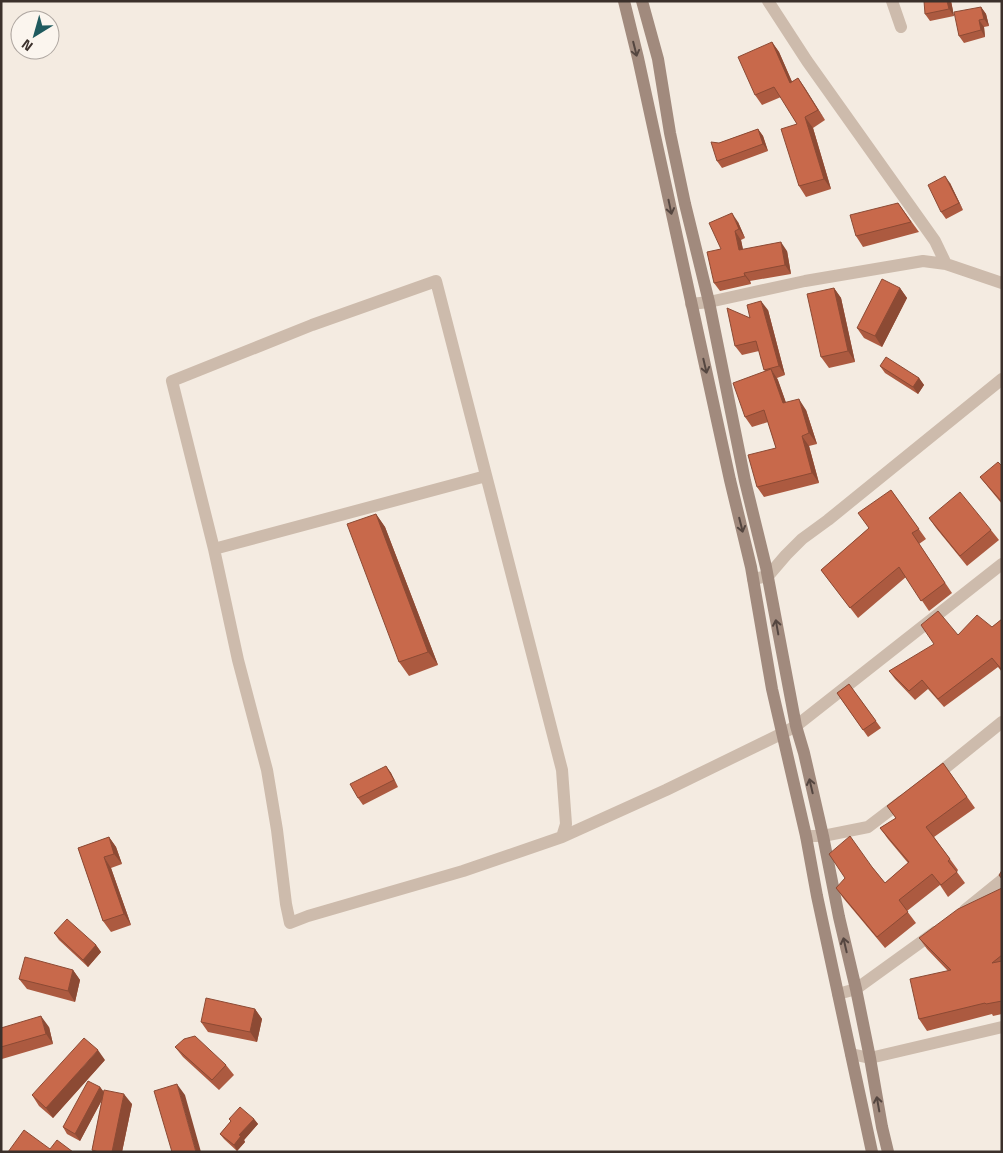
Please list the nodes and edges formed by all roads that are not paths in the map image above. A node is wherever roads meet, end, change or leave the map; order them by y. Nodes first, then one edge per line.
1 (624, 1) edge
2 (642, 1) edge
3 (768, 1) edge
4 (892, 1) edge
5 (901, 27) dead end
6 (946, 264) junction
7 (1002, 283) edge
8 (709, 302) junction
9 (691, 304) junction
10 (1002, 379) edge
11 (486, 476) junction
12 (214, 549) junction
13 (1002, 564) edge
14 (768, 576) junction
15 (753, 579) junction
16 (1002, 722) edge
17 (796, 726) junction
18 (783, 733) junction
19 (806, 836) junction
20 (823, 836) junction
21 (562, 837) junction
22 (1002, 880) edge
23 (856, 989) junction
24 (838, 994) junction
25 (1002, 1027) edge
26 (850, 1054) junction
27 (870, 1058) junction
28 (872, 1152) edge
29 (888, 1152) edge

1 -> 9 main road
2 - 8 main road
3 - 6 street
4 - 5 street
6 - 7 street
6 - 8 street
8 - 9 street
8 - 14 main road
9 -> 15 main road
10 - 14 street
11 - 12 street
11 - 12 street
11 - 21 street
12 - 21 street
13 - 17 street
14 - 15 street
17 -> 14 main road
15 - 18 main road
16 - 20 street
17 - 18 street
20 -> 17 main road
18 - 19 main road
18 - 21 street
19 - 20 street
19 - 24 main road
23 -> 20 main road
22 - 23 street
23 - 24 street
23 - 27 main road
24 - 26 main road
25 - 27 street
26 - 27 street
26 - 28 main road
29 -> 27 main road

